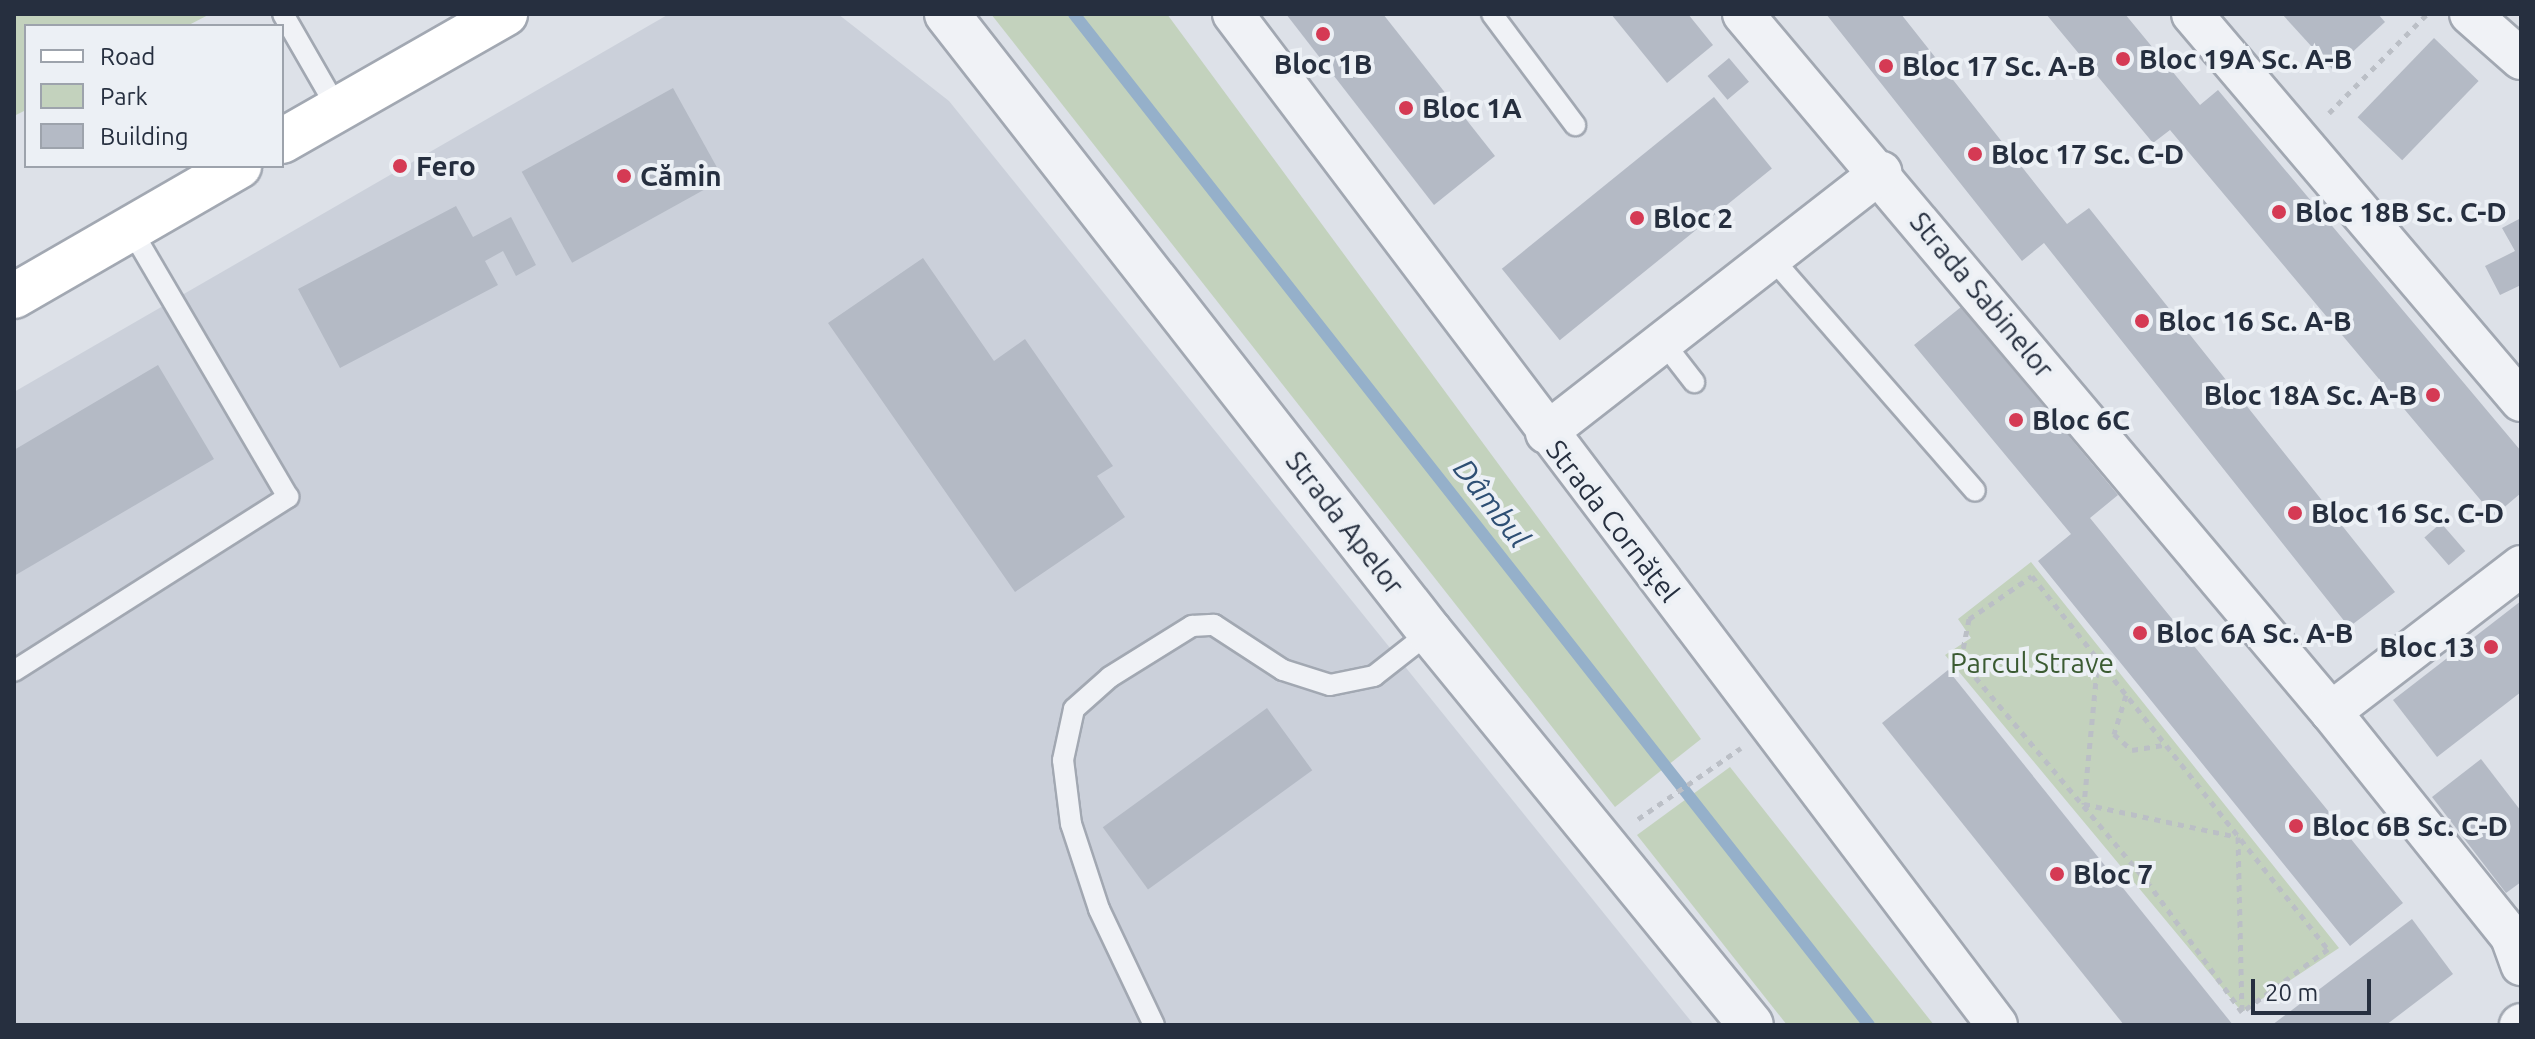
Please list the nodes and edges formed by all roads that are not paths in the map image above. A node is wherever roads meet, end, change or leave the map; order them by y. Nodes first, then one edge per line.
1 (283, 14) edge
2 (505, 14) edge
3 (947, 14) edge
4 (1233, 14) edge
5 (1492, 14) edge
6 (1743, 14) edge
7 (2192, 14) edge
8 (2470, 14) edge
9 (2521, 59) edge
10 (337, 108) junction
11 (1575, 125) dead end
12 (284, 140) edge
13 (236, 168) edge
14 (1881, 172) junction
15 (131, 229) junction
16 (1771, 257) junction
17 (18, 288) edge
18 (1663, 342) junction
19 (1694, 382) dead end
20 (2521, 401) edge
21 (1546, 433) junction
22 (1975, 491) dead end
23 (2521, 566) edge
24 (1430, 632) junction
25 (14, 671) edge
26 (2331, 712) junction
27 (2521, 965) edge
28 (1154, 1025) edge
29 (1751, 1025) edge
30 (1997, 1025) edge

1 - 10 lane
2 - 10 main road
3 - 24 street, Strada Apelor
4 - 21 street, Strada Cornățel
5 - 11 lane
6 - 14 street, Strada Sabinelor
7 - 20 street
8 - 9 street
10 - 12 main road
13 - 15 main road
14 - 16 street
14 - 26 street, Strada Sabinelor
15 - 17 main road
15 - 25 lane
16 - 18 street
16 - 22 lane
18 - 19 lane
18 - 21 street
21 - 30 street, Strada Cornățel
23 - 26 street
24 - 28 lane
24 - 29 street, Strada Apelor
26 - 27 street, Strada Sabinelor

